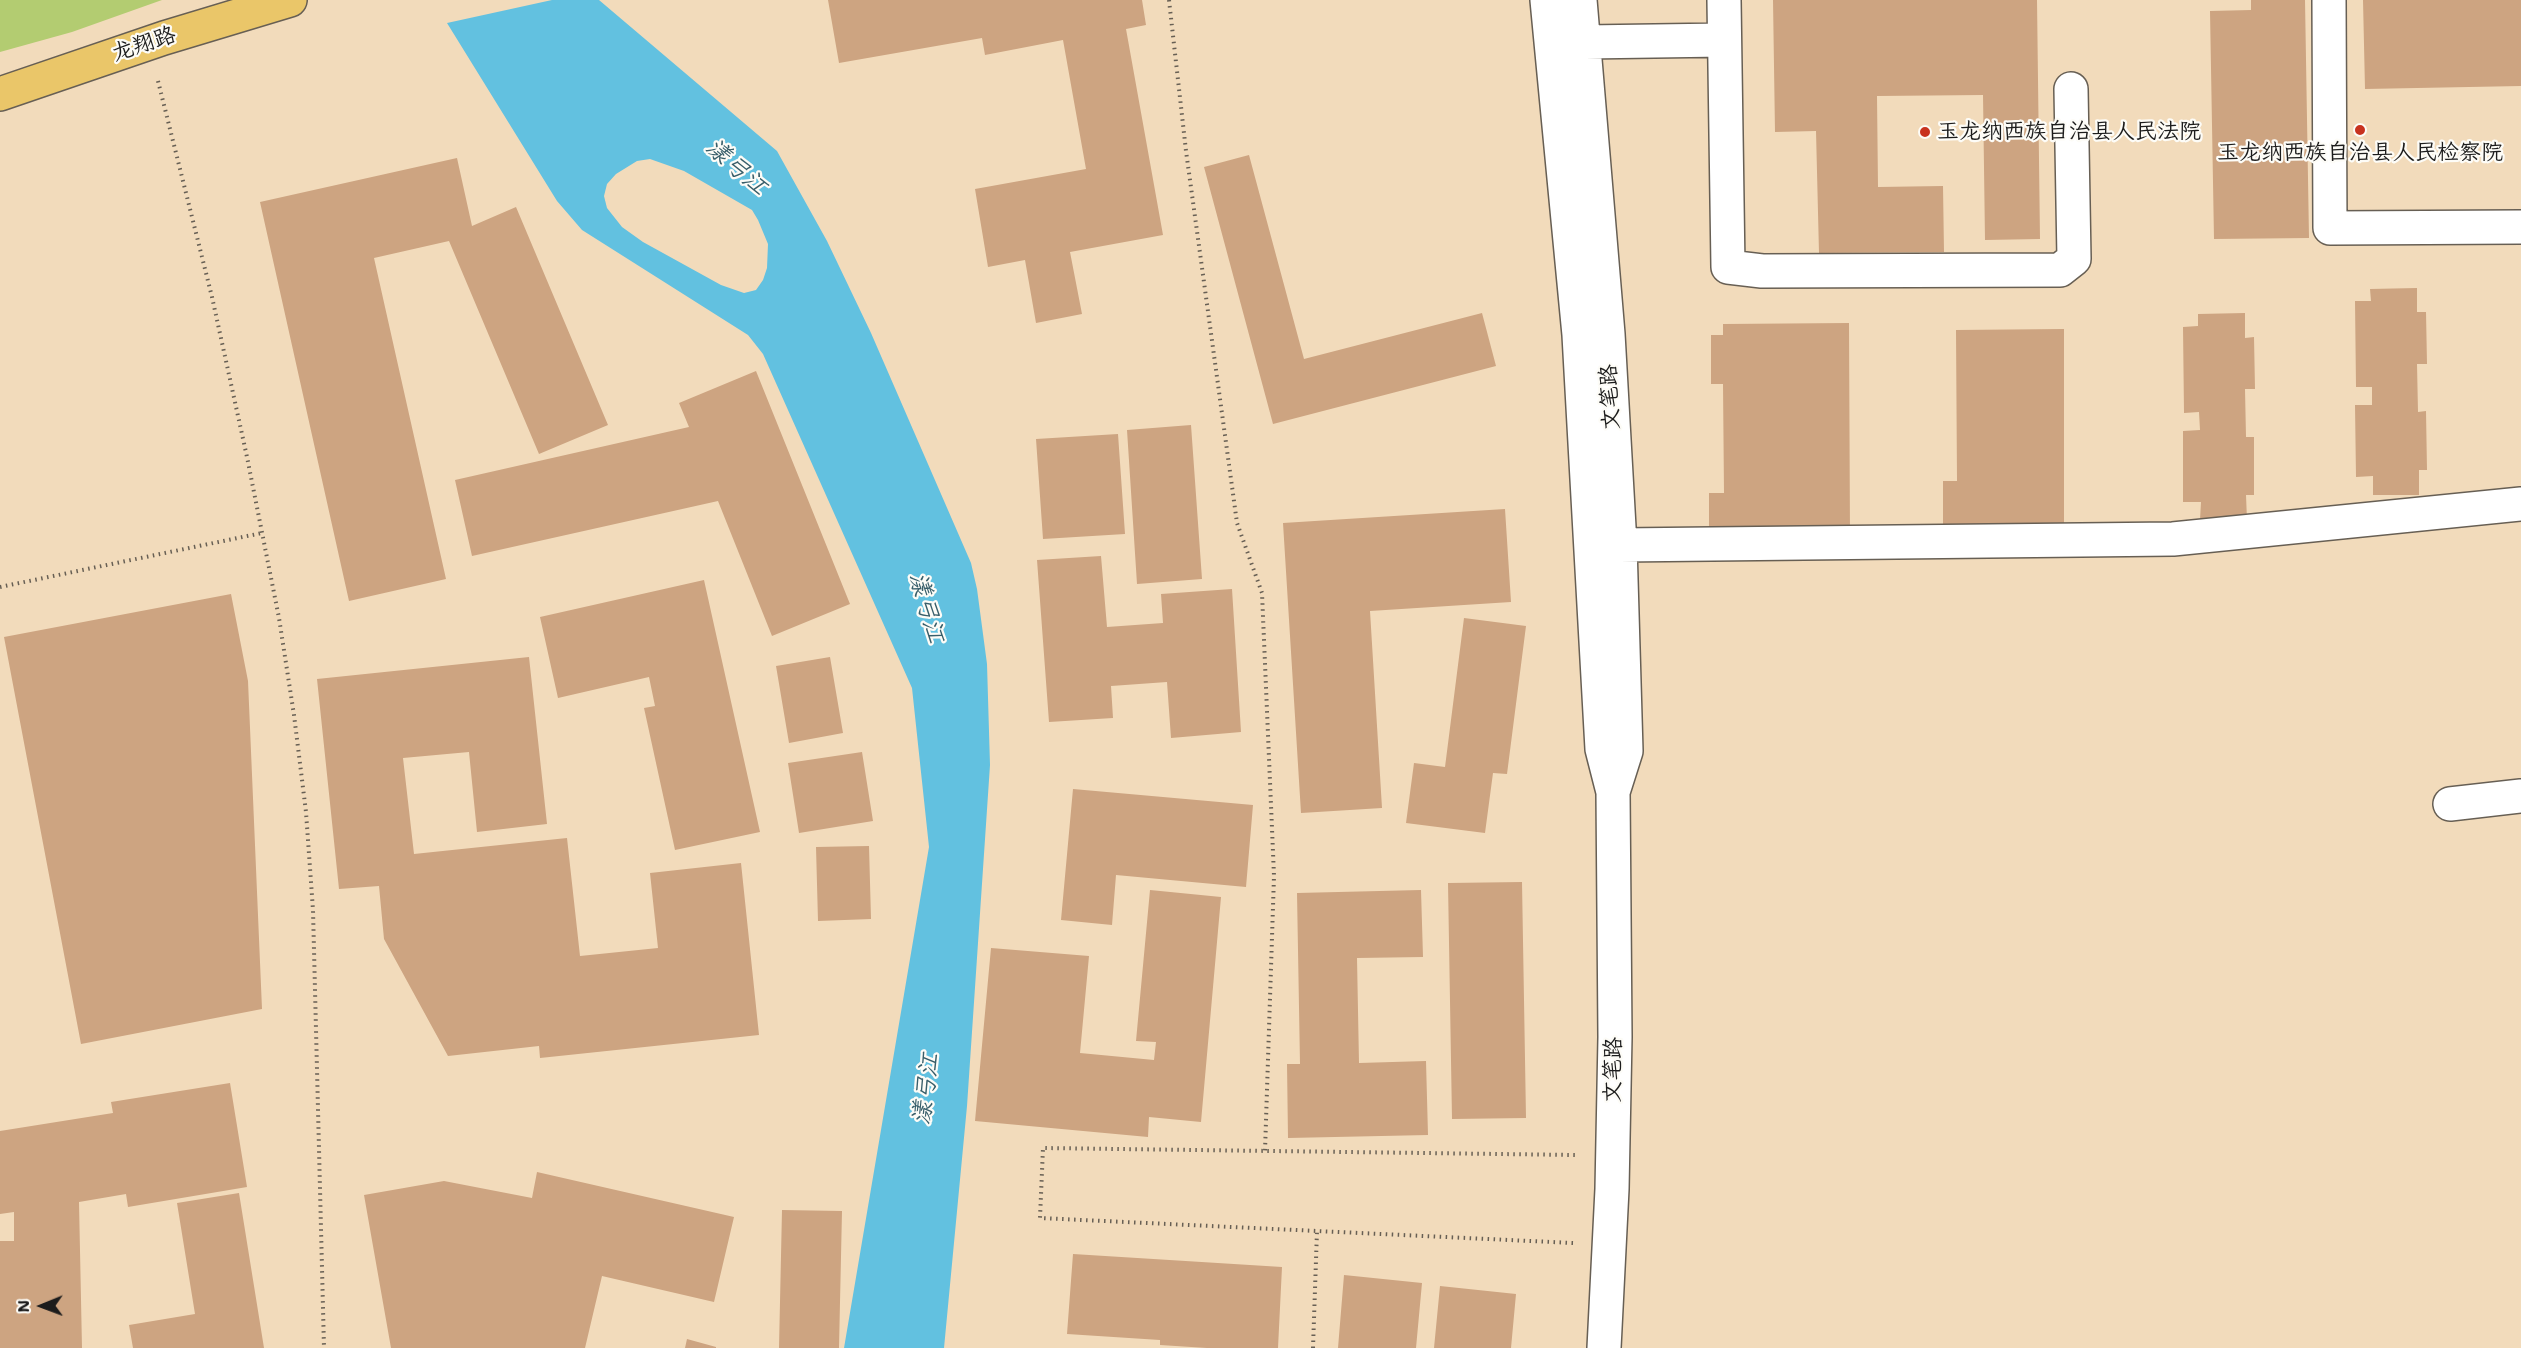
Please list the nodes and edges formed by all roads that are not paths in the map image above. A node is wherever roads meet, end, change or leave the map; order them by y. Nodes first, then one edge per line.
1 (290, 0) edge
2 (1547, 0) edge
3 (1580, 0) edge
4 (1724, 0) edge
5 (2329, 0) edge
6 (225, 9) edge
7 (1724, 40) junction
8 (1585, 42) junction
9 (2072, 89) dead end
10 (0, 94) edge
11 (2521, 227) edge
12 (2521, 504) edge
13 (1620, 545) junction
14 (1613, 792) junction
15 (2521, 796) edge
16 (2450, 804) dead end
17 (1604, 1348) edge

1 - 6 main road, 龙翔路
2 - 14 street, 文笔路
3 - 8 street, 文笔路
4 - 7 street
5 - 11 street
6 - 10 main road, 龙翔路
7 - 8 street
7 - 9 street
8 - 13 street, 文笔路
12 - 13 street
13 - 14 street, 文笔路
14 - 17 street, 文笔路
15 - 16 street

